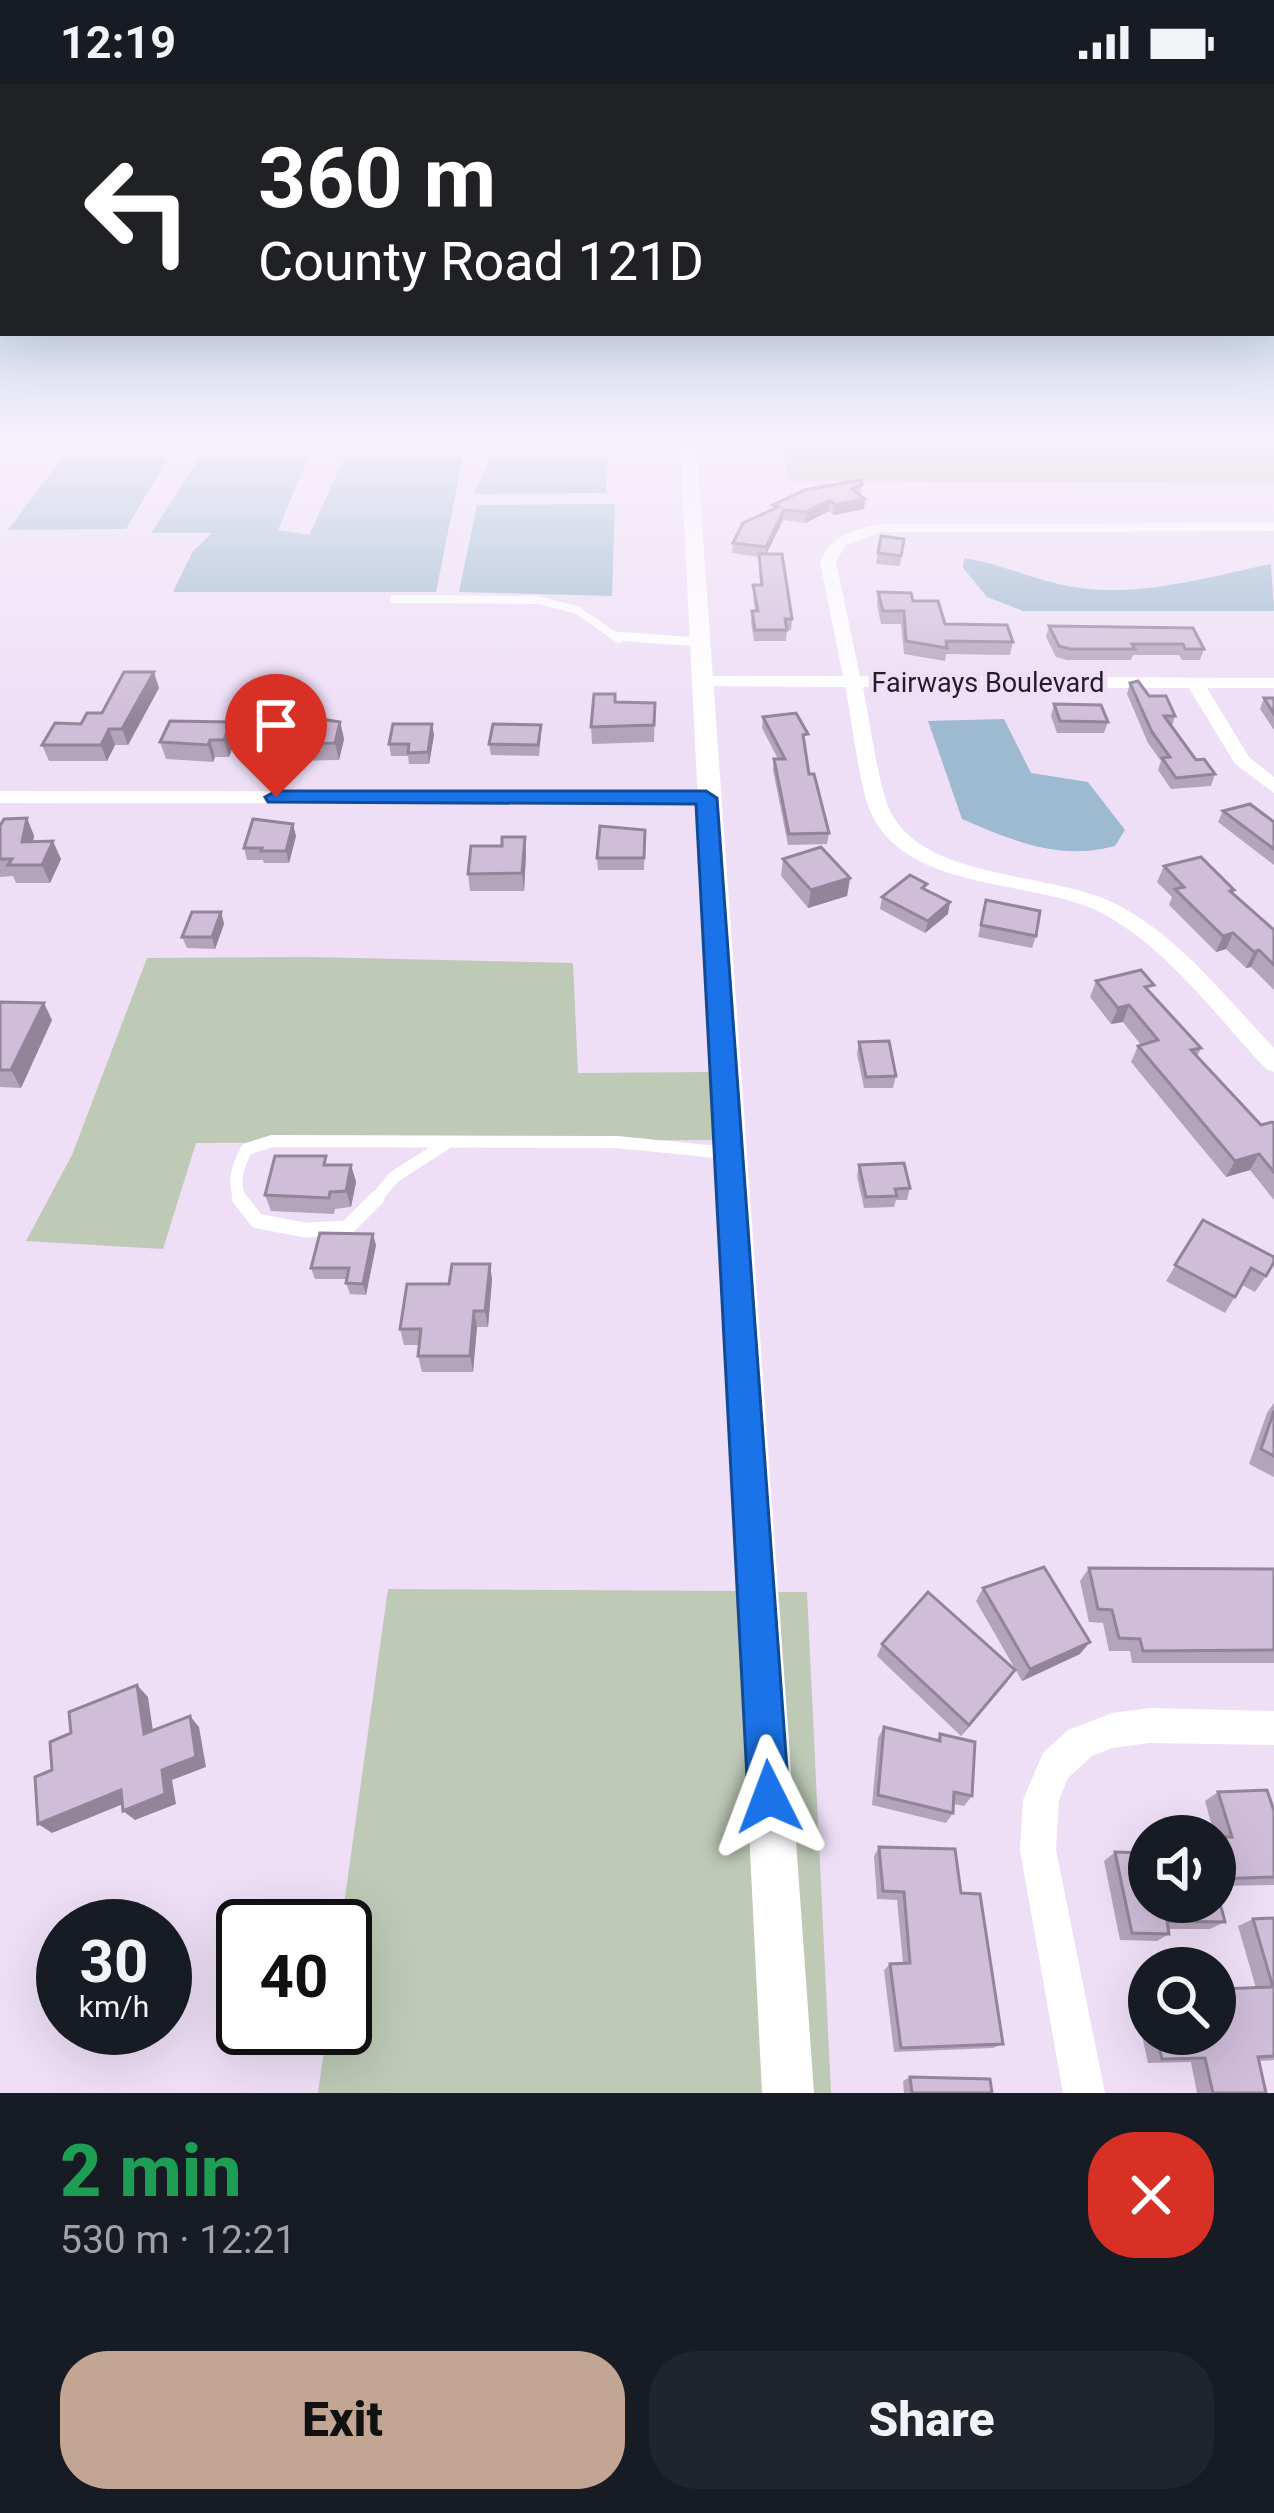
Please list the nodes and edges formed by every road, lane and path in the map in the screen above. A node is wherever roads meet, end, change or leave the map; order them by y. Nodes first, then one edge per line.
1 (693, 534) edge
2 (859, 534) edge
3 (394, 599) dead end
4 (699, 642) junction
5 (701, 681) junction
6 (1196, 683) junction
7 (1274, 683) edge
8 (851, 684) junction
9 (1274, 787) edge
10 (0, 797) edge
11 (706, 798) junction
12 (1274, 1063) edge
13 (447, 1143) junction
14 (729, 1154) junction
15 (1274, 1728) edge
16 (788, 2093) edge
17 (1084, 2093) edge

1 - 4 street
2 - 8 street
3 - 4 lane
4 - 5 street
5 - 8 street, Fairways Boulevard
5 - 11 street
6 - 7 street, Fairways Boulevard
6 - 8 street, Fairways Boulevard
6 - 9 street
8 - 12 street
10 - 11 street
11 - 14 street
13 - 13 lane
13 - 14 lane
14 - 16 street
15 - 17 street

